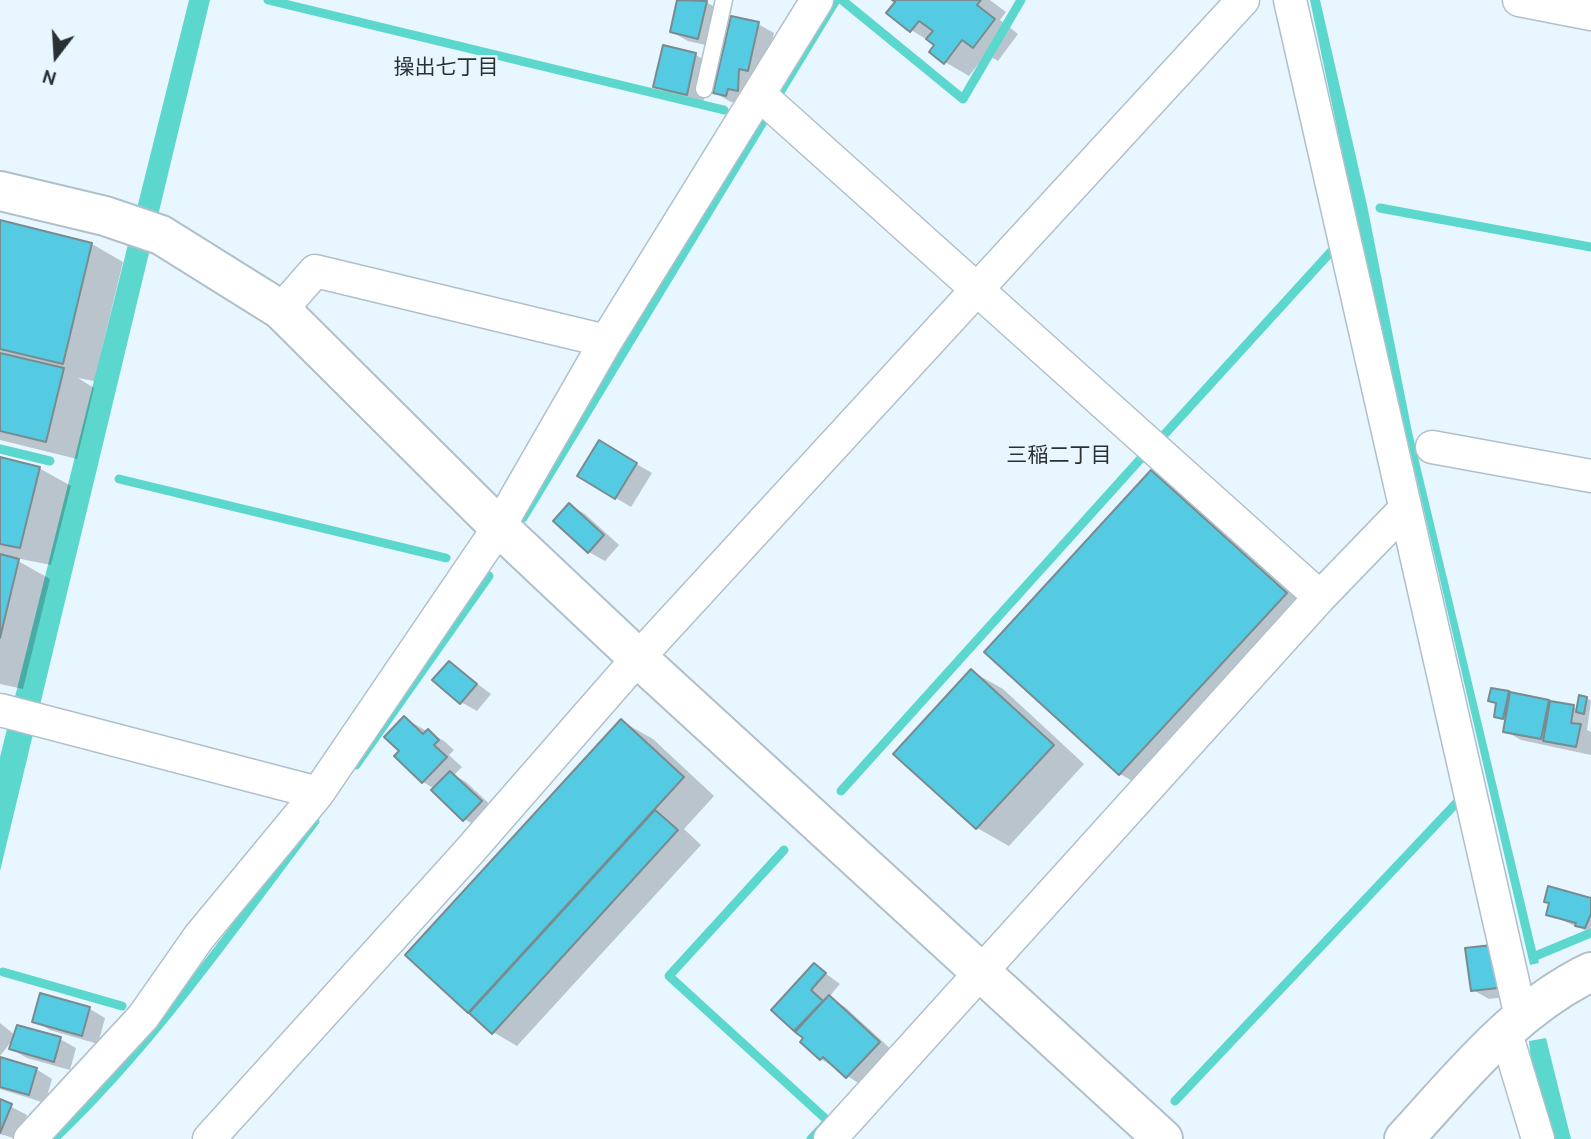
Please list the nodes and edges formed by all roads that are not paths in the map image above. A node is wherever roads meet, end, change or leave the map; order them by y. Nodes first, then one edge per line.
1 (724, 0) edge
2 (817, 0) edge
3 (1243, 0) edge
4 (1290, 0) edge
5 (1519, 0) edge
6 (1591, 14) edge
7 (704, 89) dead end
8 (759, 94) junction
9 (0, 191) edge
10 (979, 288) junction
11 (281, 310) junction
12 (606, 341) junction
13 (1432, 447) dead end
14 (1591, 476) edge
15 (1405, 509) junction
16 (499, 527) junction
17 (1320, 597) junction
18 (638, 658) junction
19 (0, 710) edge
20 (318, 793) junction
21 (980, 972) junction
22 (1591, 972) edge
23 (1513, 1024) junction
24 (30, 1139) edge
25 (209, 1139) edge
26 (830, 1139) edge
27 (1163, 1139) edge
28 (1404, 1139) edge
29 (1538, 1139) edge

1 - 7 lane
2 - 8 street
3 - 10 street
4 - 15 street
5 - 6 street
8 - 10 street
8 - 12 street
9 - 11 street
10 - 17 street
10 - 18 street
11 - 12 street
11 - 16 street
12 - 16 street
13 - 14 street
15 - 17 street
15 - 23 street
16 - 18 street
16 - 20 street
17 - 21 street
18 - 21 street
18 - 25 street
19 - 20 street
20 - 24 street
21 - 26 street
21 - 27 street
22 - 23 street
23 - 28 street
23 - 29 street

